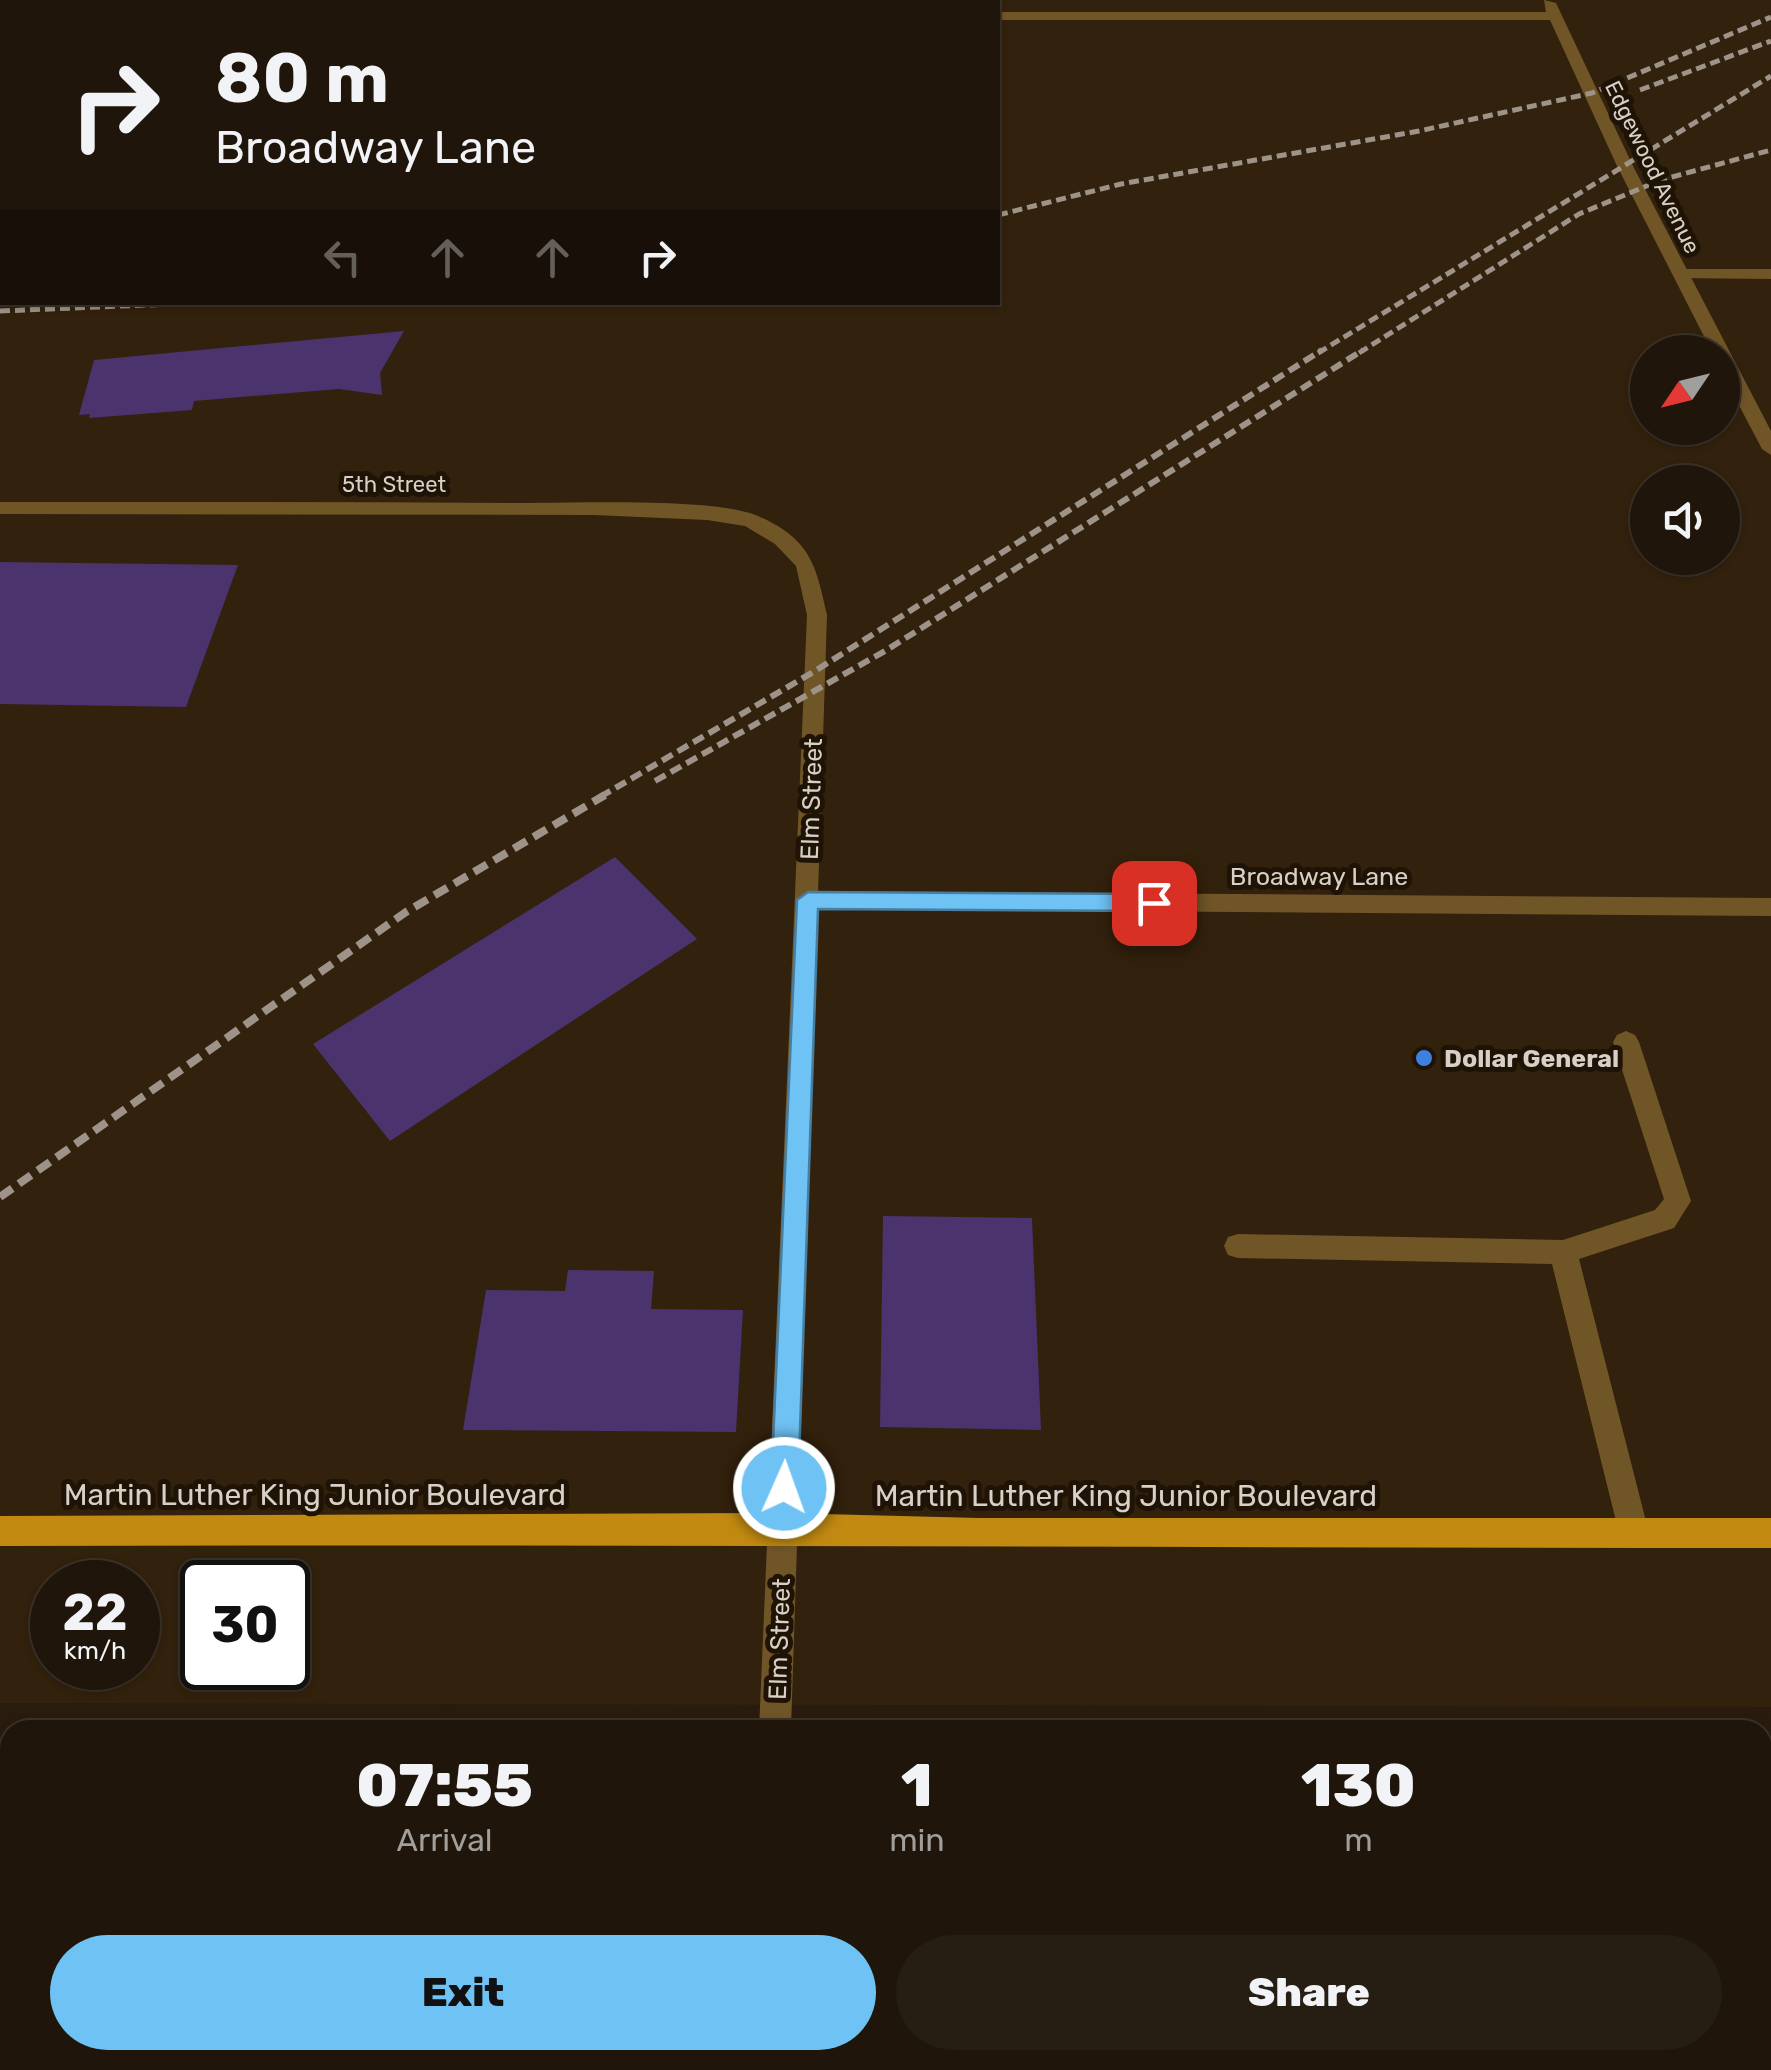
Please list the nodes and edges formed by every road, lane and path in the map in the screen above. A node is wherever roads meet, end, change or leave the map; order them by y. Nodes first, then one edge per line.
1 (1547, 0) edge
2 (1000, 16) edge
3 (1555, 16) junction
4 (1681, 274) junction
5 (1771, 274) edge
6 (1712, 335) edge
7 (1740, 389) edge
8 (1771, 449) edge
9 (0, 508) edge
10 (782, 539) joint
11 (808, 900) junction
12 (1771, 907) edge
13 (1626, 1042) dead end
14 (1238, 1246) dead end
15 (1563, 1252) junction
16 (783, 1528) junction
17 (0, 1530) edge
18 (1634, 1533) junction
19 (1771, 1533) edge
20 (776, 1720) edge

1 - 3 street, Edgewood Avenue
2 - 3 street
3 - 4 street, Edgewood Avenue
4 - 5 street
4 - 6 street, Edgewood Avenue
7 - 8 street, Edgewood Avenue
9 - 10 street, 5th Street
10 - 11 street, Elm Street
11 - 12 street, Broadway Lane
11 - 16 street, Elm Street
13 - 15 street
14 - 15 street
15 - 18 street
16 - 17 main road, Martin Luther King Junior Boulevard
16 - 18 main road, Martin Luther King Junior Boulevard
16 - 20 street, Elm Street
18 - 19 main road, Martin Luther King Junior Boulevard

